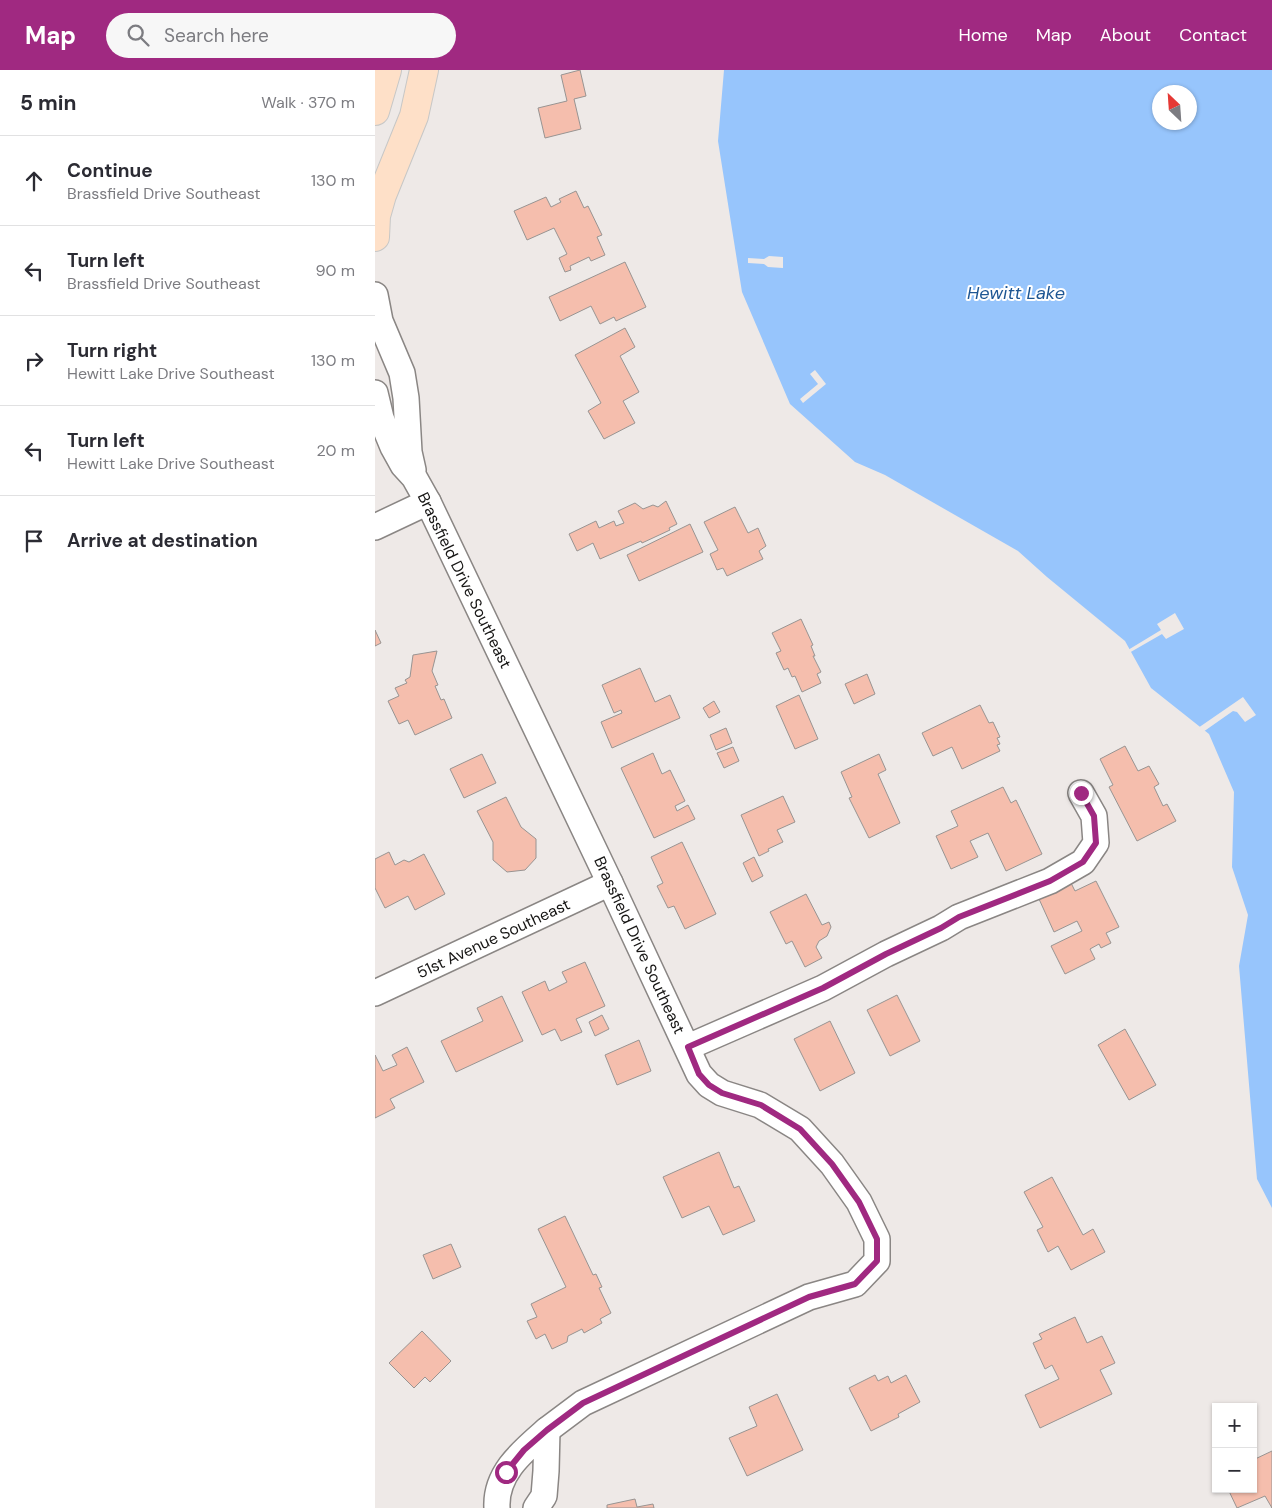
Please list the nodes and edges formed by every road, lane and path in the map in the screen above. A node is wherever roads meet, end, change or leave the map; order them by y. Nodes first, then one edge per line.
1 (387, 70) edge
2 (424, 70) edge
3 (375, 111) edge
4 (375, 237) edge
5 (375, 295) edge
6 (375, 393) edge
7 (414, 477) junction
8 (428, 502) junction
9 (375, 527) edge
10 (1081, 793) dead end
11 (610, 883) junction
12 (375, 993) edge
13 (688, 1047) junction
14 (547, 1430) junction
15 (497, 1508) edge
16 (536, 1508) edge

1 - 3 main road
2 - 4 main road
5 - 7 street, Brassfield Drive Southeast
6 - 7 street, Brassfield Drive Southeast
7 - 8 street, Brassfield Drive Southeast
8 - 9 street
8 - 11 street, Brassfield Drive Southeast
10 - 13 street
11 - 12 street, 51st Avenue Southeast
11 - 13 street, Brassfield Drive Southeast
13 - 14 street, Brassfield Drive Southeast
14 - 15 street, Brassfield Drive Southeast
14 - 16 street

